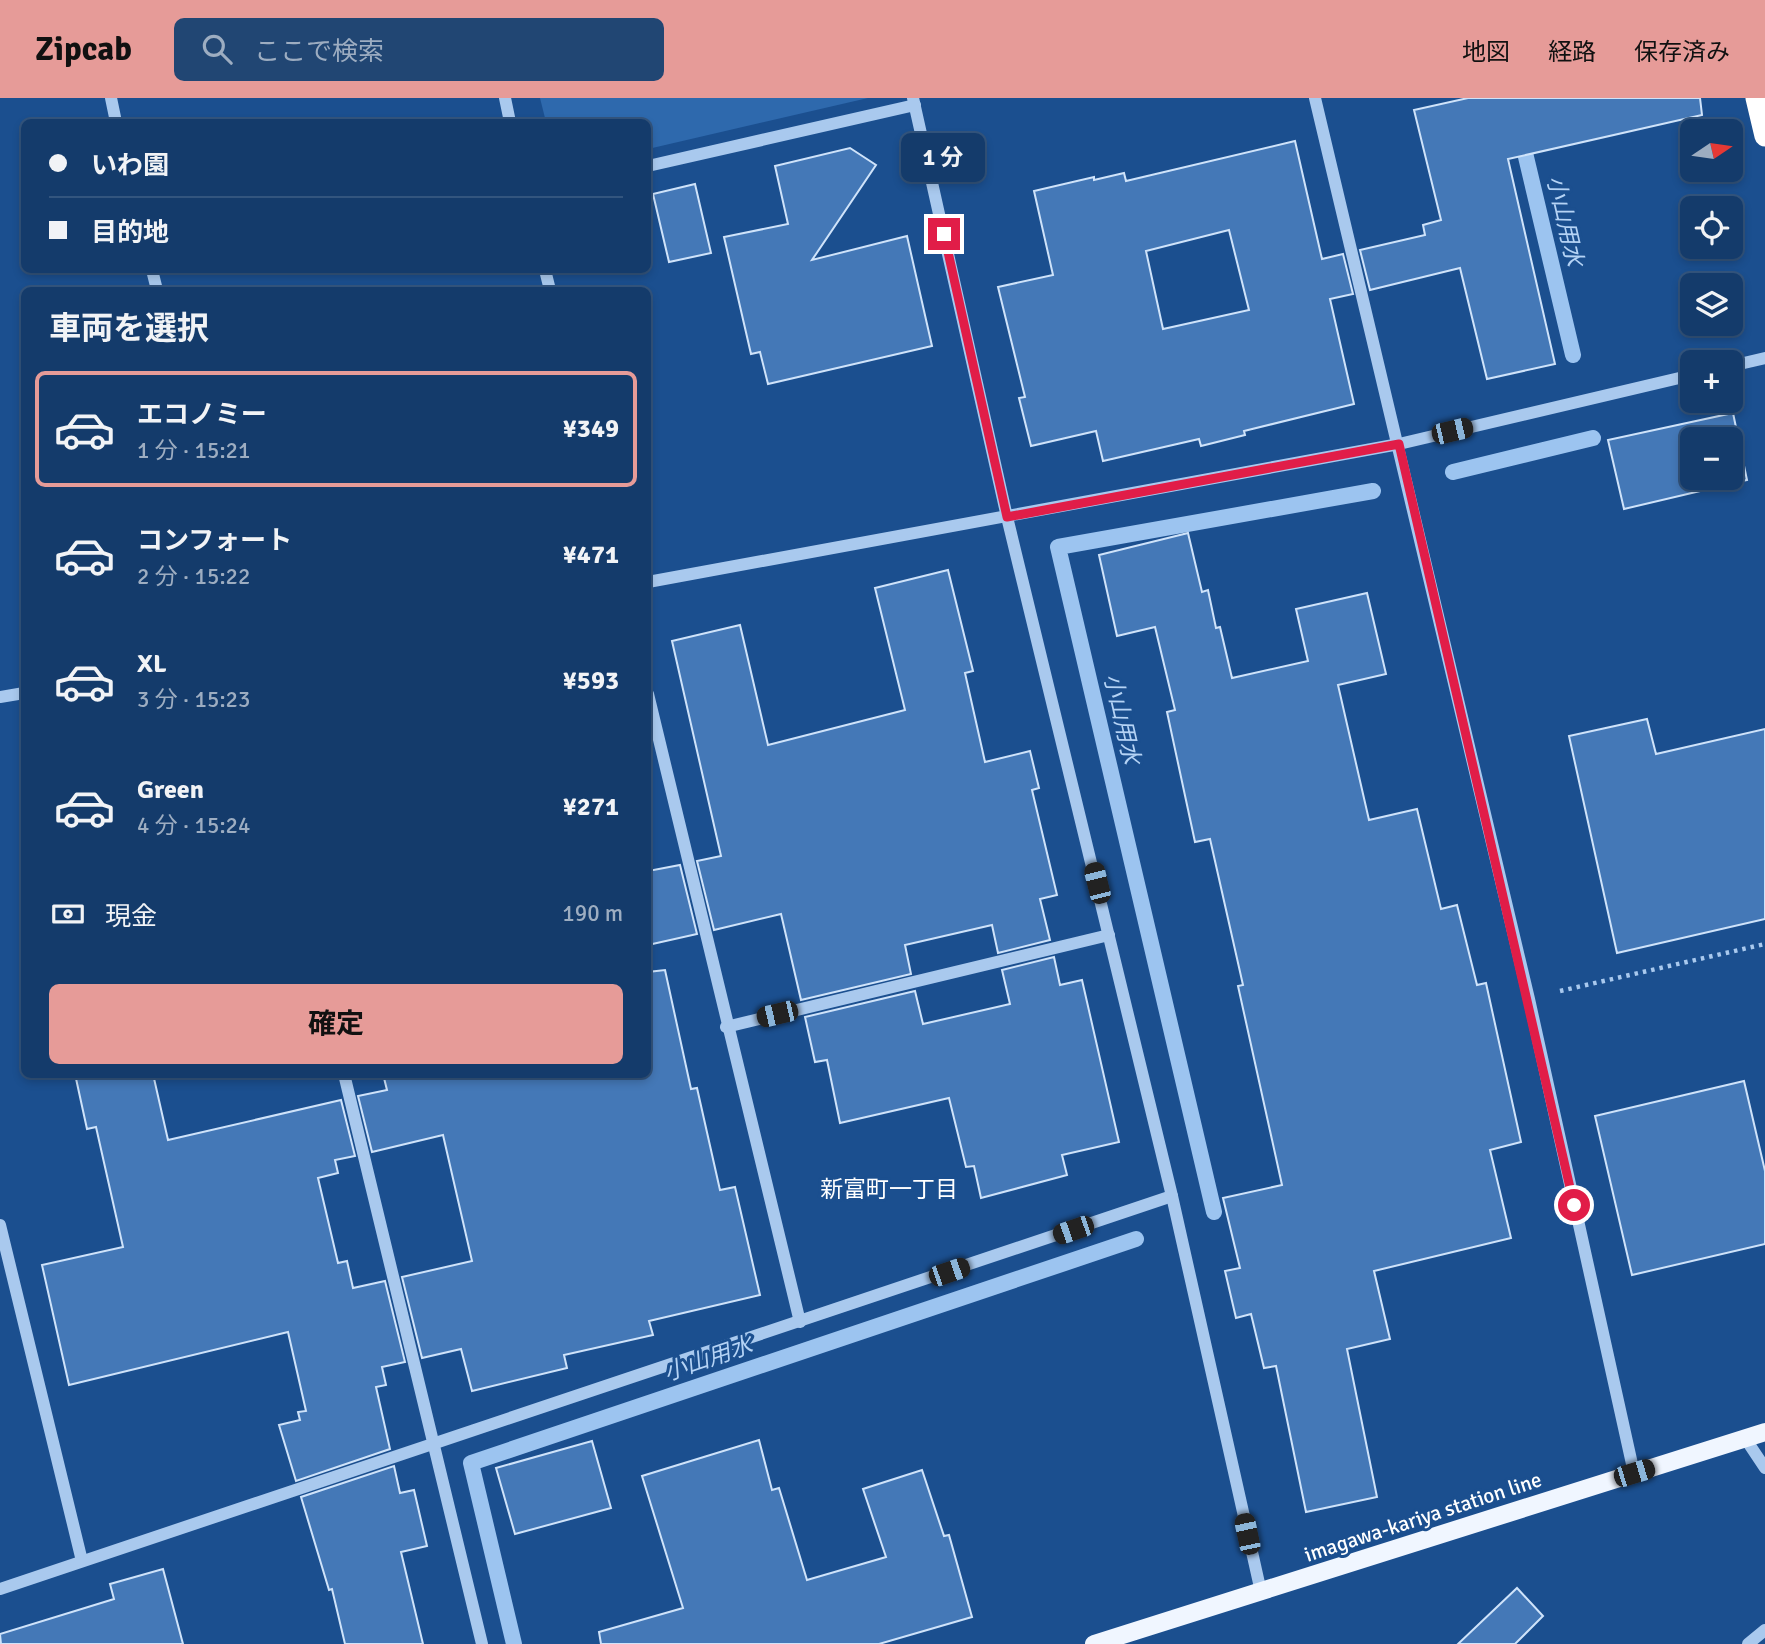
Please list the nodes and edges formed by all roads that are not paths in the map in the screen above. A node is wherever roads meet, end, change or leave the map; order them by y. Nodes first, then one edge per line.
1 (110, 98) edge
2 (505, 98) edge
3 (1315, 98) edge
4 (1756, 98) edge
5 (914, 102) edge
6 (115, 119) edge
7 (509, 119) edge
8 (1765, 136) edge
9 (651, 165) edge
10 (1765, 358) edge
11 (1743, 363) edge
12 (1680, 378) edge
13 (1399, 444) junction
14 (1007, 517) junction
15 (651, 581) edge
16 (21, 694) edge
17 (0, 697) edge
18 (651, 707) edge
19 (1109, 935) junction
20 (726, 1027) junction
21 (345, 1078) edge
22 (1172, 1196) junction
23 (0, 1225) edge
24 (800, 1322) junction
25 (1765, 1432) edge
26 (1745, 1438) junction
27 (432, 1446) junction
28 (1765, 1468) edge
29 (1634, 1473) junction
30 (82, 1561) junction
31 (0, 1589) edge
32 (1261, 1592) junction
33 (1765, 1630) edge
34 (482, 1644) edge
35 (1094, 1644) edge
36 (1748, 1644) edge

1 - 6 street
2 - 7 street
3 - 13 street
4 - 8 highway
5 - 9 street
5 - 14 street
10 - 11 street
12 - 13 street
13 - 14 street
13 - 29 street
14 - 15 street
14 - 19 street
16 - 17 street
18 - 20 street
19 - 20 street
19 - 22 street
20 - 24 street
21 - 27 street
22 - 24 street
22 - 32 street
23 - 30 street
24 - 27 street
25 - 26 main road, imagawa-kariya station line
26 - 28 street
26 - 29 main road, imagawa-kariya station line
27 - 30 street
27 - 34 street
29 - 32 main road, imagawa-kariya station line
30 - 31 street
32 - 35 main road, imagawa-kariya station line
33 - 36 street

